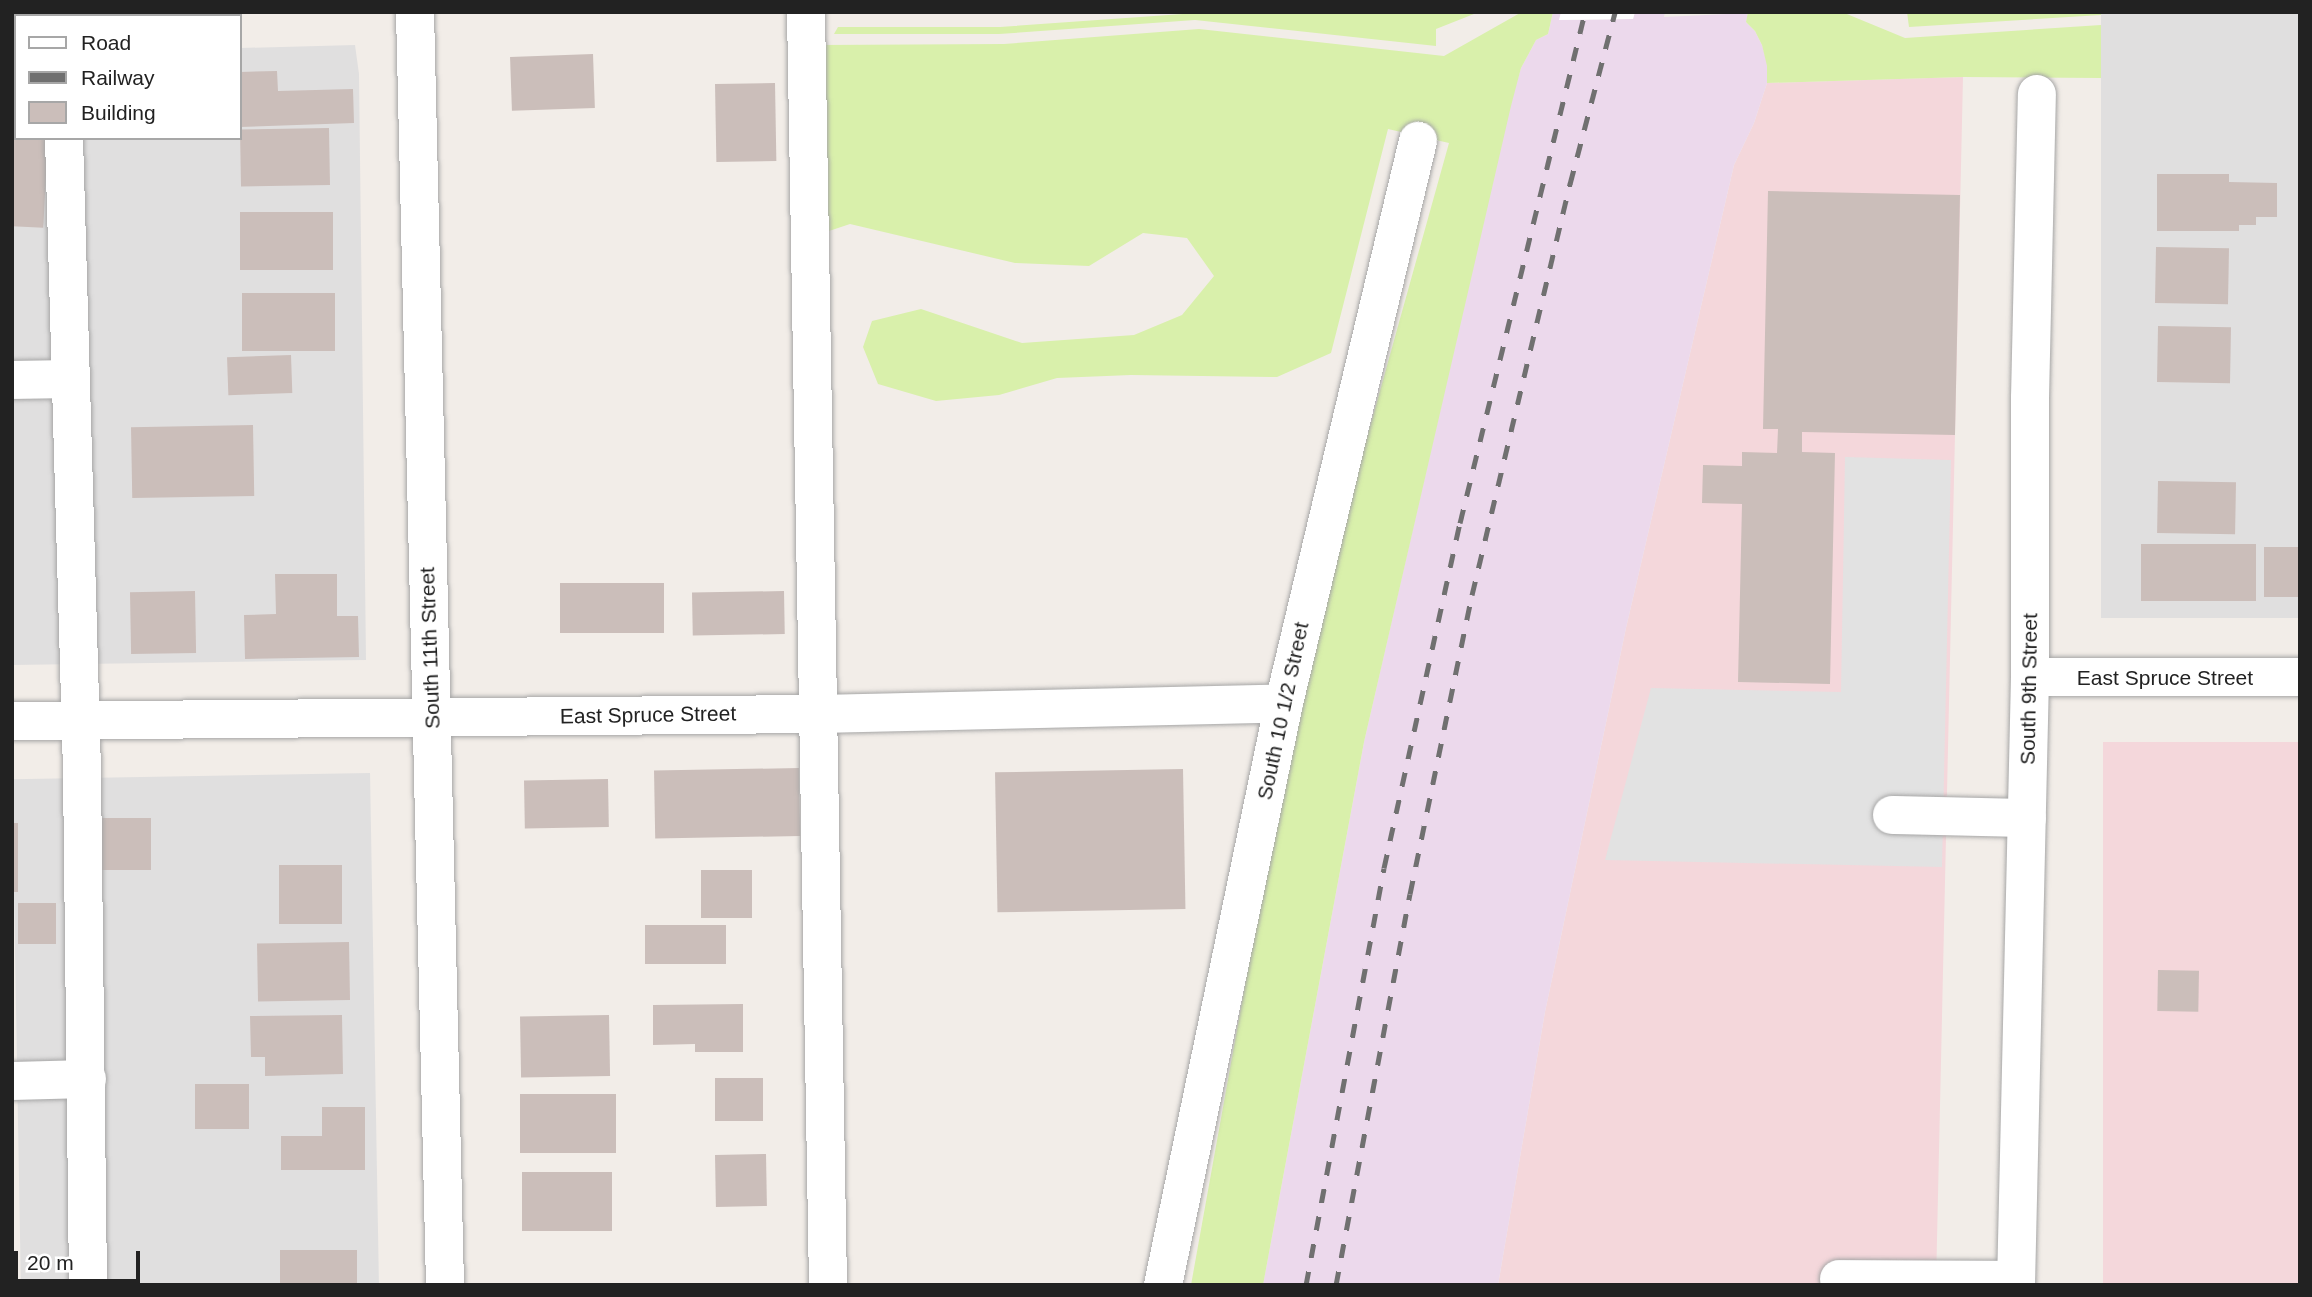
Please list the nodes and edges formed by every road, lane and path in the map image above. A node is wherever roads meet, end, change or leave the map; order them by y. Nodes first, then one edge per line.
1 (415, 12) edge
2 (806, 12) edge
3 (2037, 94) dead end
4 (64, 140) edge
5 (1418, 141) dead end
6 (70, 379) junction
7 (12, 380) edge
8 (2030, 677) junction
9 (2300, 677) edge
10 (1284, 703) junction
11 (816, 714) junction
12 (431, 716) junction
13 (12, 720) edge
14 (78, 720) junction
15 (1892, 816) dead end
16 (2027, 818) junction
17 (87, 1079) junction
18 (12, 1081) edge
19 (1839, 1279) dead end
20 (2016, 1282) edge
21 (88, 1285) edge
22 (445, 1285) edge
23 (828, 1285) edge
24 (1163, 1285) edge

1 - 12 street, South 11th Street
2 - 11 street
3 - 8 street, South 9th Street
4 - 6 street
5 - 10 street, South 10 1/2 Street
6 - 7 street
6 - 14 street
8 - 9 street, East Spruce Street
8 - 16 street, South 9th Street
10 - 11 street, East Spruce Street
10 - 24 street, South 10 1/2 Street
11 - 12 street, East Spruce Street
11 - 23 street
12 - 14 street, East Spruce Street
12 - 22 street, South 11th Street
13 - 14 street, East Spruce Street
14 - 17 street
15 - 16 street
16 - 20 street, South 9th Street
17 - 18 street
17 - 21 street
19 - 20 street

